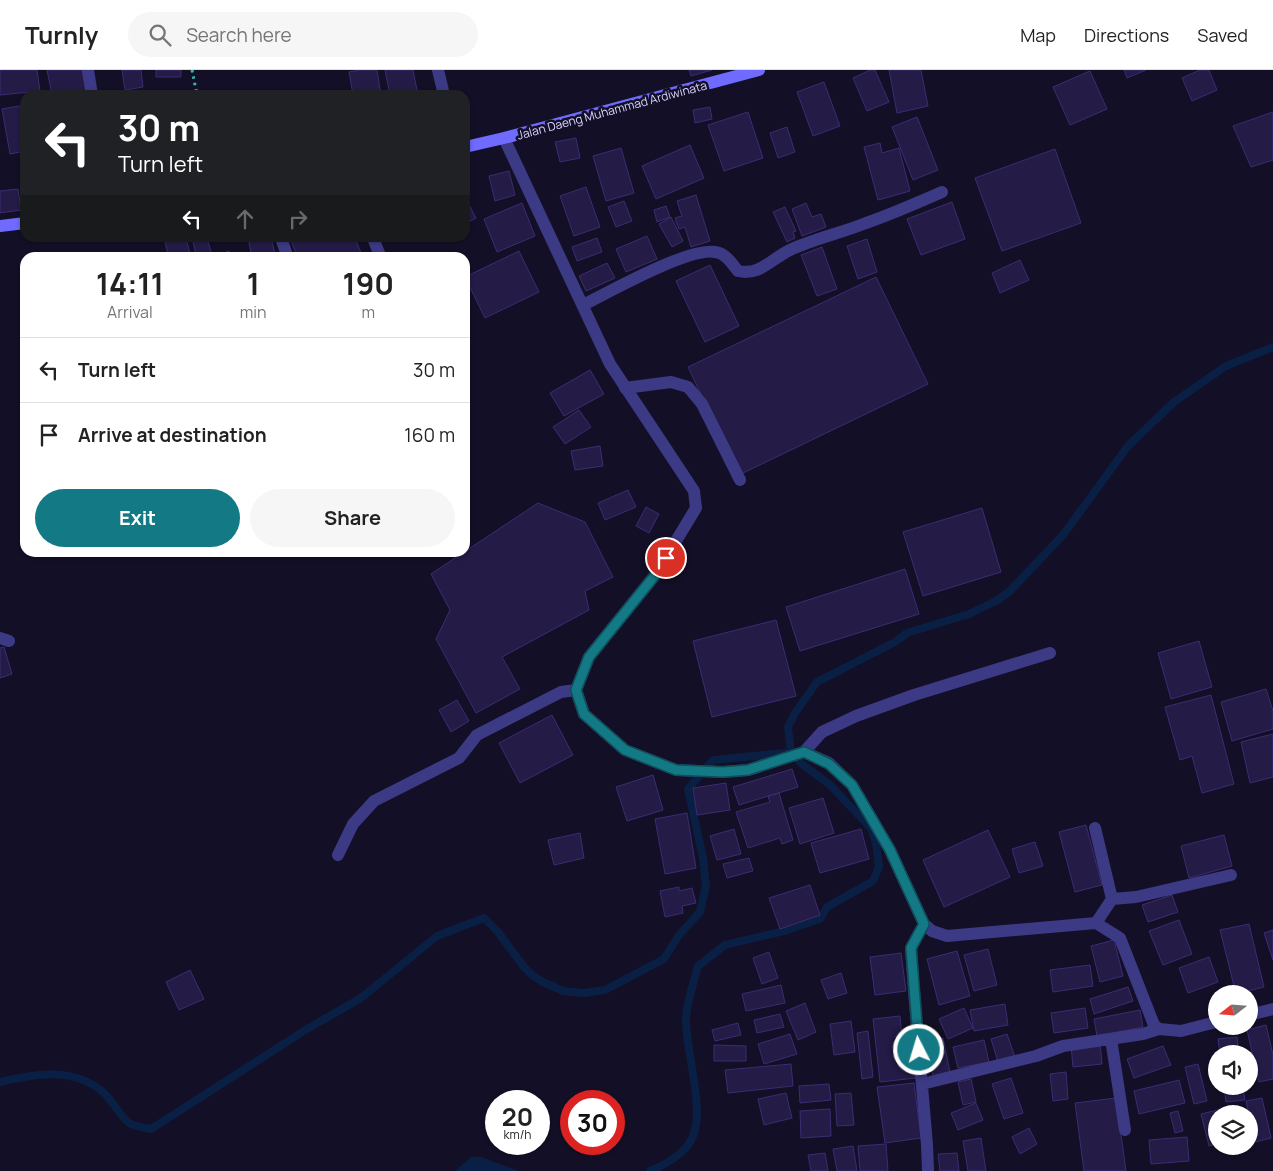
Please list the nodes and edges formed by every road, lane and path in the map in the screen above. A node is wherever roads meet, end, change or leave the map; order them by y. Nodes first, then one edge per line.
1 (88, 70) edge
2 (192, 70) edge
3 (438, 70) edge
4 (759, 70) edge
5 (91, 90) edge
6 (196, 90) edge
7 (443, 90) edge
8 (504, 138) junction
9 (470, 146) edge
10 (942, 192) dead end
11 (20, 224) edge
12 (0, 226) edge
13 (583, 305) junction
14 (625, 388) junction
15 (740, 480) dead end
16 (1050, 653) dead end
17 (576, 690) junction
18 (804, 752) junction
19 (1095, 828) dead end
20 (338, 855) dead end
21 (1231, 876) dead end
22 (1112, 899) junction
23 (1096, 923) junction
24 (924, 924) junction
25 (1273, 1009) edge
26 (1258, 1013) edge
27 (1208, 1024) edge
28 (1159, 1029) junction
29 (1111, 1039) junction
30 (922, 1084) junction
31 (1125, 1130) dead end
32 (928, 1171) edge

1 - 5 street
2 - 6 path
3 - 7 street
4 - 8 main road, Jalan Daeng Muhammad Ardiwinata
8 - 9 main road, Jalan Daeng Muhammad Ardiwinata
8 - 13 street
10 - 13 street
11 - 12 main road
13 - 14 street
14 - 15 street
14 - 17 street
16 - 18 street
17 - 18 street
17 - 20 street
18 - 24 street
19 - 22 street
21 - 22 street
22 - 23 street
23 - 24 street
23 - 28 street
24 - 30 street
25 - 26 street
27 - 28 street
28 - 29 street
29 - 30 street
29 - 31 street
30 - 32 street

